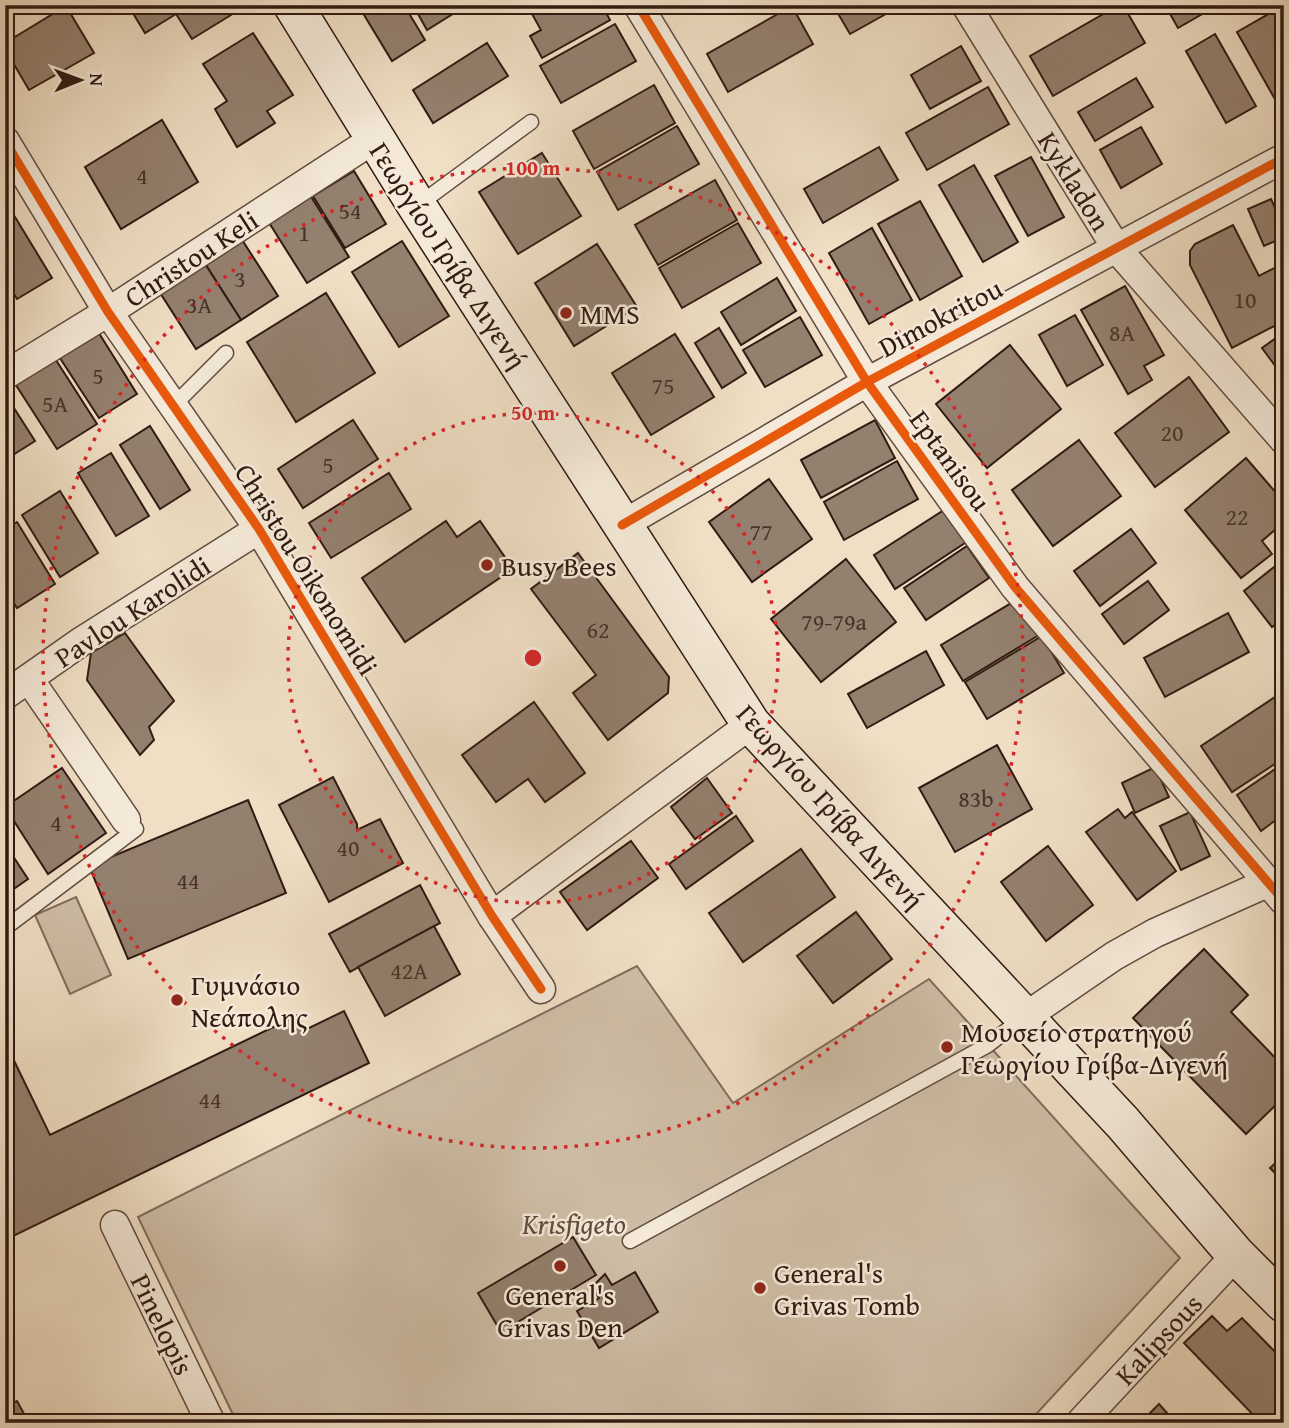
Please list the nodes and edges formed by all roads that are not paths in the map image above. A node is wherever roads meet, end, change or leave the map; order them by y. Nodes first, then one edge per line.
1 (293, 5) edge
2 (638, 5) edge
3 (967, 5) edge
4 (531, 122) dead end
5 (374, 139) junction
6 (5, 141) edge
7 (1284, 158) edge
8 (417, 206) junction
9 (1117, 249) junction
10 (108, 312) junction
11 (226, 353) dead end
12 (5, 375) edge
13 (867, 382) junction
14 (173, 406) junction
15 (1284, 440) edge
16 (622, 525) junction
17 (259, 529) junction
18 (29, 679) junction
19 (5, 695) edge
20 (751, 724) junction
21 (126, 820) joint
22 (1275, 892) edge
23 (492, 916) junction
24 (5, 928) edge
25 (541, 989) dead end
26 (1025, 1017) junction
27 (116, 1225) dead end
28 (630, 1241) dead end
29 (1236, 1255) junction
30 (1284, 1303) edge
31 (211, 1423) edge
32 (1080, 1423) edge

1 - 5 main road, Γεωργίου Γρίβα Διγενή
2 - 13 street, Eptanisou
3 - 9 street, Kykladon
4 - 8 lane
5 - 8 main road, Γεωργίου Γρίβα Διγενή
5 - 10 street, Christou Keli
6 - 10 street, Christou Oikonomidi
7 - 9 street, Dimokritou
8 - 16 main road, Γεωργίου Γρίβα Διγενή
9 - 13 street, Dimokritou
9 - 15 street, Kykladon
10 - 12 street, Christou Keli
10 - 14 street, Christou Oikonomidi
11 - 14 lane
13 - 16 street, Dimokritou
13 - 22 street, Eptanisou
14 - 17 street, Christou Oikonomidi
16 - 20 main road, Γεωργίου Γρίβα Διγενή
17 - 18 street, Pavlou Karolidi
17 - 23 street, Christou Oikonomidi
18 - 19 street, Pavlou Karolidi
18 - 21 street
20 - 23 street
20 - 26 main road, Γεωργίου Γρίβα Διγενή
21 - 24 lane
22 - 26 street
23 - 25 street, Christou Oikonomidi
26 - 28 lane
26 - 29 main road, Γεωργίου Γρίβα Διγενή
27 - 31 street, Pinelopis
29 - 30 main road, Γεωργίου Γρίβα Διγενή
29 - 32 street, Kalipsous

